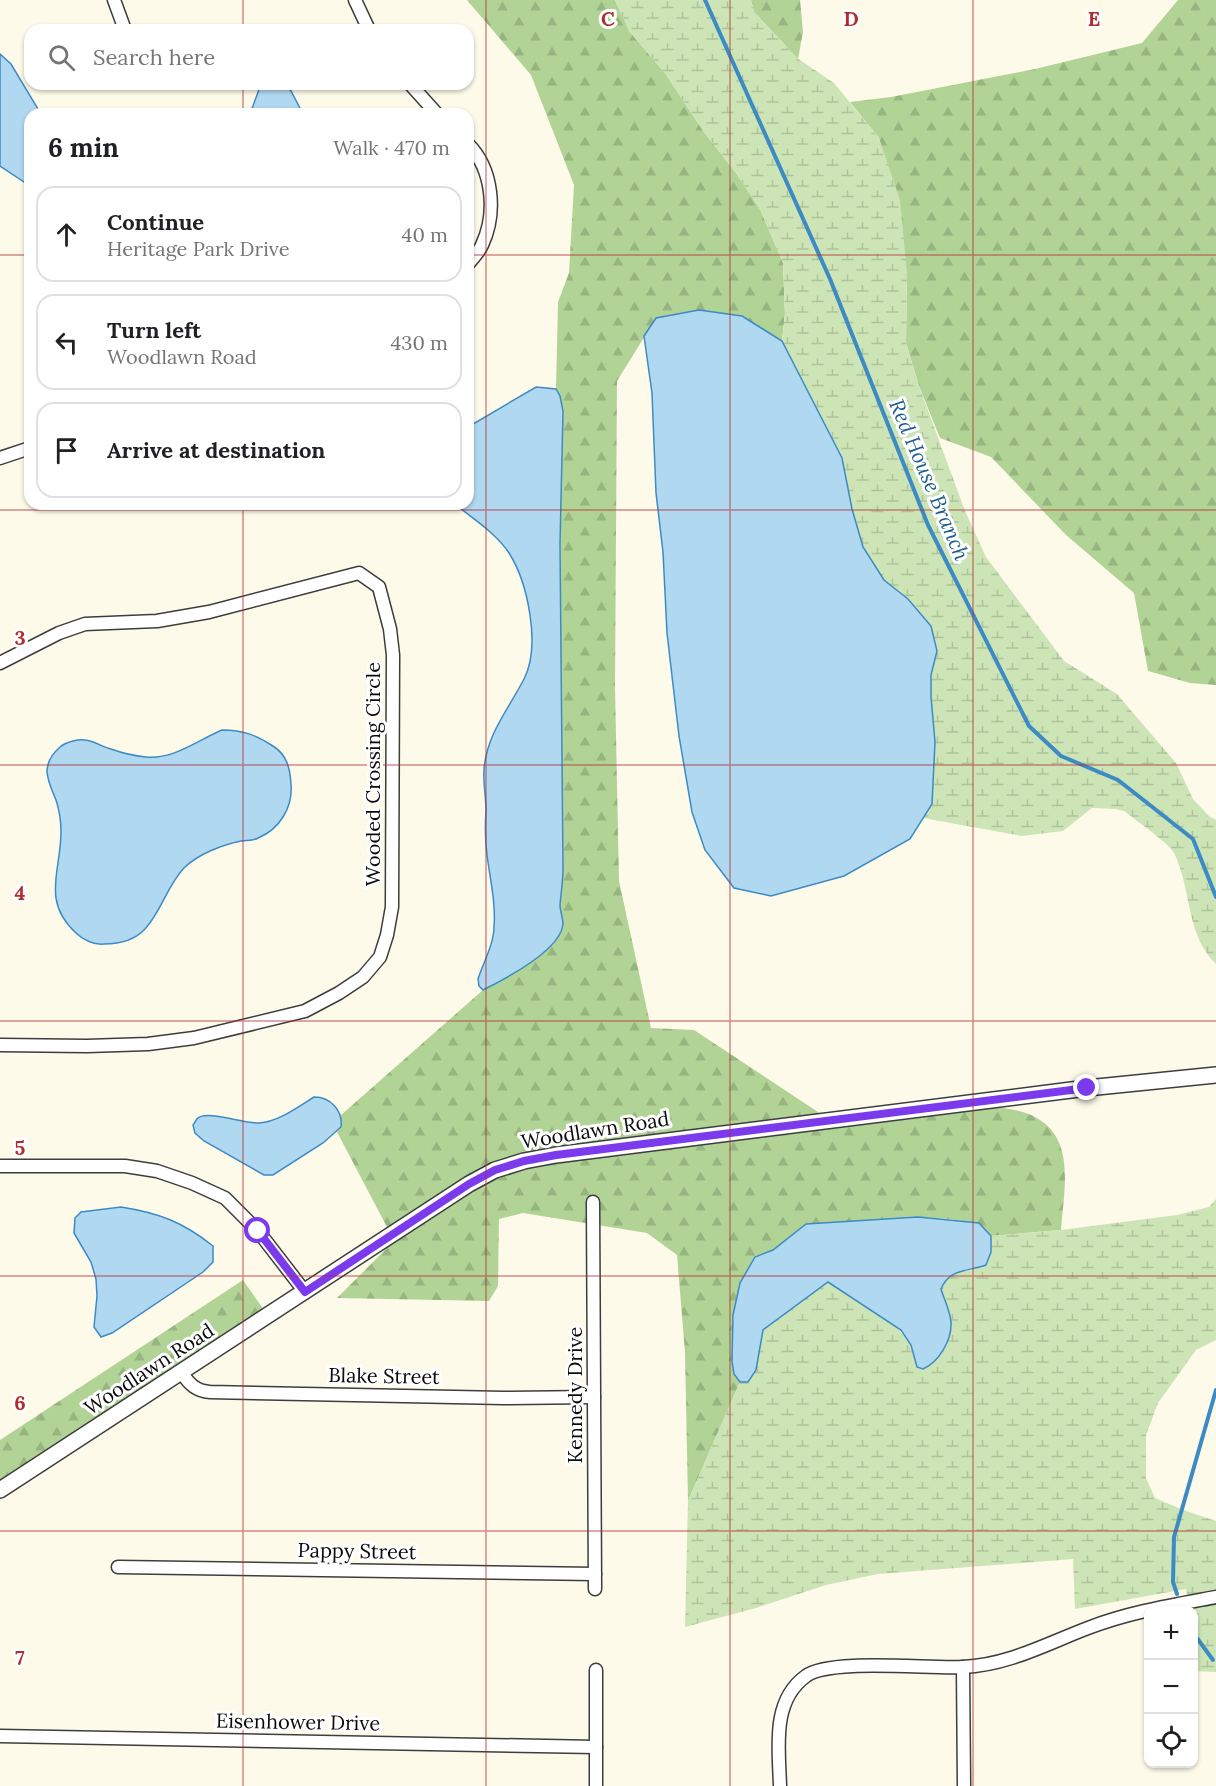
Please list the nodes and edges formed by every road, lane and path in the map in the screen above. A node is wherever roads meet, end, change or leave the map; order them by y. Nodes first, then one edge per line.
1 (114, 0) edge
2 (355, 0) edge
3 (123, 24) edge
4 (366, 24) edge
5 (415, 90) edge
6 (432, 108) edge
7 (474, 153) edge
8 (474, 256) edge
9 (24, 450) edge
10 (0, 458) edge
11 (0, 663) edge
12 (0, 1045) edge
13 (1216, 1074) edge
14 (0, 1166) edge
15 (593, 1202) dead end
16 (305, 1292) junction
17 (182, 1373) junction
18 (594, 1397) junction
19 (0, 1490) edge
20 (118, 1568) dead end
21 (595, 1574) junction
22 (596, 1589) dead end
23 (1216, 1597) edge
24 (963, 1667) junction
25 (596, 1670) dead end
26 (0, 1736) edge
27 (596, 1747) junction
28 (597, 1786) edge
29 (780, 1786) edge
30 (964, 1786) edge

1 - 3 street
2 - 4 street
5 - 6 street
7 - 8 street
9 - 10 street
11 - 12 street, Wooded Crossing Circle
13 - 16 street, Woodlawn Road
14 - 16 street
15 - 18 street, Kennedy Drive
16 - 17 street, Woodlawn Road
17 - 18 street, Blake Street
17 - 19 street, Woodlawn Road
18 - 21 street, Kennedy Drive
20 - 21 street, Pappy Street
21 - 22 street, Kennedy Drive
23 - 24 street
24 - 29 street
24 - 30 street
25 - 27 street
26 - 27 street, Eisenhower Drive
27 - 28 street

